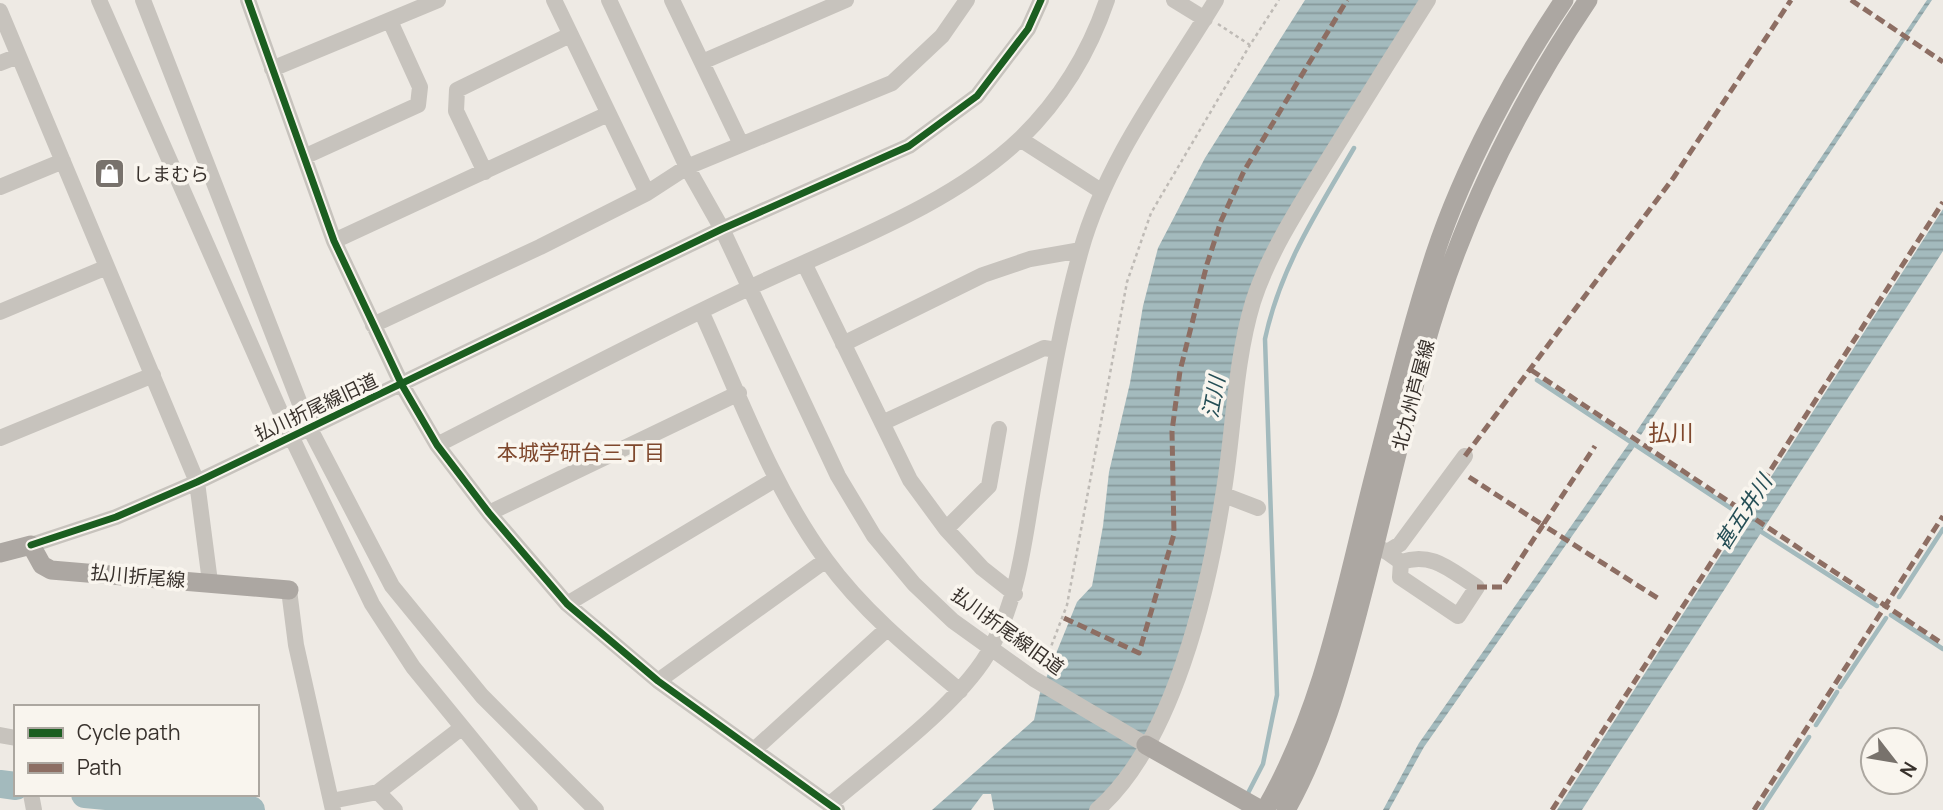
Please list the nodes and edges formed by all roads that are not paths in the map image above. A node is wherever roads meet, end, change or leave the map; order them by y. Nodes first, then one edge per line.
1 (99, 0) edge
2 (143, 0) edge
3 (248, 0) edge
4 (438, 0) edge
5 (554, 0) edge
6 (609, 0) edge
7 (672, 0) edge
8 (846, 0) edge
9 (967, 0) edge
10 (1041, 0) edge
11 (1107, 0) edge
12 (1174, 0) edge
13 (1216, 0) edge
14 (1428, 0) edge
15 (1564, 0) edge
16 (1588, 0) edge
17 (0, 11) edge
18 (1206, 17) junction
19 (390, 21) junction
20 (570, 35) junction
21 (18, 56) junction
22 (702, 62) junction
23 (0, 63) edge
24 (272, 69) junction
25 (608, 114) junction
26 (1020, 139) junction
27 (741, 144) junction
28 (306, 156) junction
29 (63, 161) junction
30 (687, 167) junction
31 (485, 172) junction
32 (0, 187) edge
33 (1101, 191) junction
34 (647, 193) junction
35 (722, 229) junction
36 (334, 241) junction
37 (1081, 250) junction
38 (804, 263) junction
39 (107, 267) junction
40 (749, 287) junction
41 (701, 311) junction
42 (0, 312) edge
43 (373, 325) junction
44 (843, 344) junction
45 (1058, 350) junction
46 (153, 375) junction
47 (402, 384) junction
48 (739, 393) junction
49 (882, 423) junction
50 (309, 427) junction
51 (999, 429) dead end
52 (291, 436) junction
53 (0, 438) edge
54 (437, 445) junction
55 (1465, 456) dead end
56 (776, 479) junction
57 (197, 482) junction
58 (1224, 495) junction
59 (1258, 508) dead end
60 (489, 513) junction
61 (946, 529) junction
62 (31, 545) junction
63 (1381, 549) junction
64 (0, 553) edge
65 (826, 561) junction
66 (210, 582) junction
67 (289, 590) joint
68 (1015, 594) junction
69 (567, 604) junction
70 (887, 629) junction
71 (991, 648) junction
72 (658, 681) junction
73 (960, 691) junction
74 (460, 729) junction
75 (1144, 743) junction
76 (754, 750) junction
77 (378, 792) junction
78 (332, 805) edge
79 (834, 807) edge
80 (394, 810) edge
81 (530, 810) edge
82 (596, 810) edge
83 (1097, 810) edge
84 (1263, 810) edge
85 (1286, 810) edge

1 - 52 street
2 - 50 street
3 - 24 street
4 - 19 street
5 - 20 street
6 - 30 street
7 - 22 street
8 - 22 street
9 - 27 street
10 - 35 street
11 - 26 street
12 - 18 street
13 - 18 street
14 - 58 street
15 - 63 main road, 北九州芦屋線
16 - 63 main road, 北九州芦屋線
17 - 21 street
18 - 33 street
19 - 24 street
19 - 28 street
20 - 25 street
20 - 31 street
21 - 23 street
21 - 29 street
22 - 27 street
24 - 28 street
25 - 31 street
25 - 34 street
26 - 33 street
26 - 38 street
27 - 30 street
28 - 36 street
29 - 32 street
29 - 39 street
30 - 34 street
30 - 35 street
31 - 36 street
33 - 37 street
34 - 43 street
35 - 40 street, 払川折尾線旧道
35 - 47 street, 払川折尾線旧道
36 - 43 street
37 - 44 street
37 - 45 street
38 - 40 street
38 - 44 street
39 - 42 street
39 - 46 street
40 - 41 street
40 - 71 street, 払川折尾線旧道
41 - 48 street
41 - 54 street
43 - 47 street
44 - 49 street
45 - 49 street
45 - 68 street
46 - 53 street
46 - 57 street
47 - 50 street, 払川折尾線旧道
47 - 54 street
48 - 56 street
48 - 60 street
49 - 61 street
50 - 52 street, 払川折尾線旧道
50 - 82 street
51 - 61 street
52 - 57 street, 払川折尾線旧道
52 - 74 street
54 - 60 street
55 - 63 street
56 - 65 street
56 - 69 street
57 - 62 street, 払川折尾線旧道
57 - 66 street
58 - 59 street
58 - 75 street
60 - 69 street
61 - 68 street
62 - 64 main road
62 - 66 main road, 払川折尾線
63 - 63 street
63 - 84 main road, 北九州芦屋線
63 - 85 main road, 北九州芦屋線
65 - 70 street
65 - 72 street
66 - 67 main road, 払川折尾線
67 - 78 street
68 - 71 street
69 - 72 street
70 - 73 street
70 - 76 street
71 - 73 street
71 - 75 street, 払川折尾線旧道
72 - 76 street
73 - 79 street
74 - 77 street
74 - 81 street
75 - 83 street
75 - 84 main road
76 - 79 street
77 - 78 street
77 - 80 street

